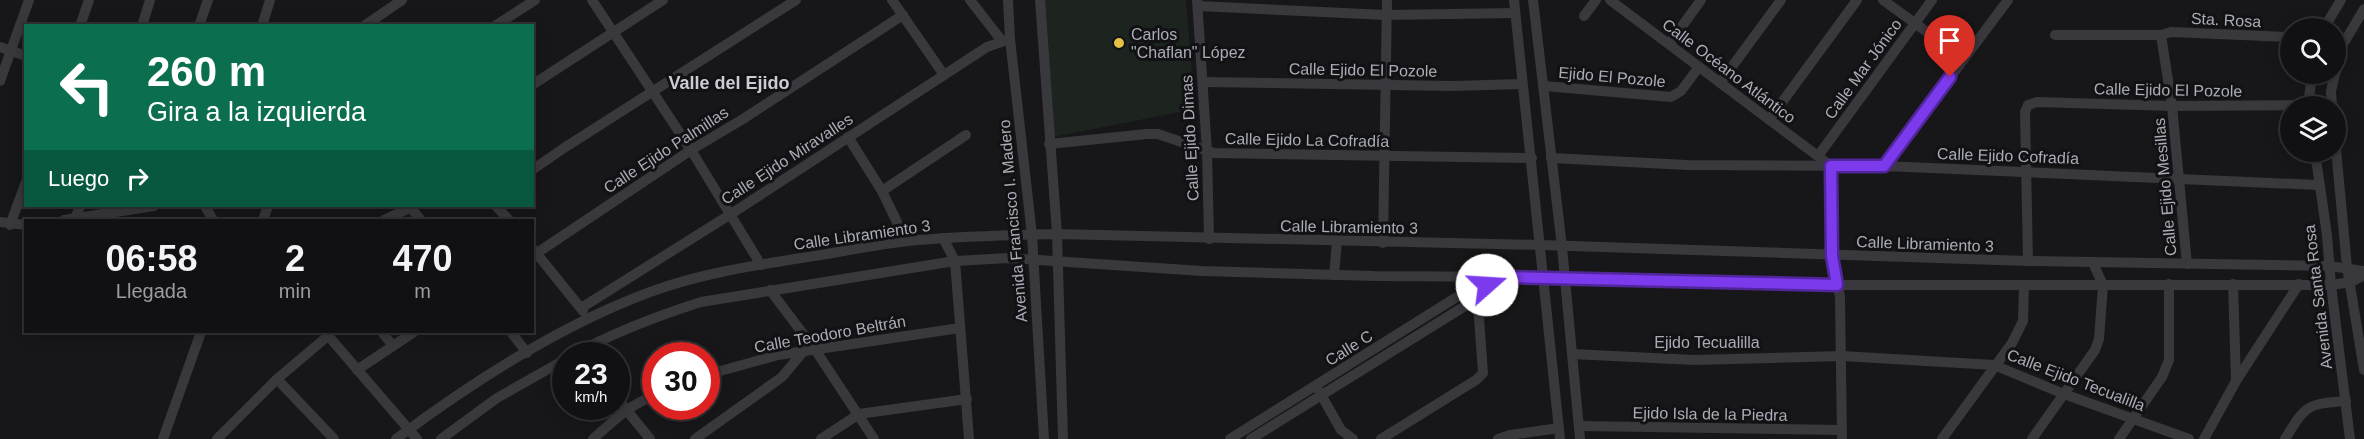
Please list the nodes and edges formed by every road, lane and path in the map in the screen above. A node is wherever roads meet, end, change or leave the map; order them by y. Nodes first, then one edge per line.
1 (29, 0) edge
2 (89, 0) edge
3 (150, 0) edge
4 (208, 0) edge
5 (270, 0) edge
6 (535, 0) edge
7 (592, 0) edge
8 (663, 0) edge
9 (796, 0) edge
10 (892, 0) edge
11 (970, 0) edge
12 (1008, 0) edge
13 (1040, 0) edge
14 (1387, 0) edge
15 (1514, 0) edge
16 (1533, 0) edge
17 (1596, 0) edge
18 (1610, 0) edge
19 (1701, 0) edge
20 (1780, 0) edge
21 (1857, 0) edge
22 (1883, 0) edge
23 (1932, 0) edge
24 (2008, 0) edge
25 (2341, 0) edge
26 (395, 2) edge
27 (1198, 3) edge
28 (1622, 4) edge
29 (2364, 9) edge
30 (1515, 14) junction
31 (903, 15) junction
32 (1386, 15) junction
33 (1584, 16) dead end
34 (2330, 18) edge
35 (81, 24) edge
36 (143, 24) edge
37 (200, 24) edge
38 (263, 24) edge
39 (367, 24) edge
40 (498, 24) edge
41 (1915, 24) junction
42 (613, 33) junction
43 (2055, 35) dead end
44 (2161, 35) junction
45 (2346, 35) edge
46 (2280, 38) edge
47 (1006, 40) junction
48 (1669, 44) junction
49 (5, 49) edge
50 (24, 55) edge
51 (1964, 59) junction
52 (1699, 67) junction
53 (944, 75) junction
54 (0, 81) edge
55 (1203, 82) junction
56 (1720, 83) junction
57 (534, 84) edge
58 (1522, 84) junction
59 (1385, 85) junction
60 (1544, 86) junction
61 (652, 91) junction
62 (2172, 106) junction
63 (2280, 106) edge
64 (1769, 120) junction
65 (966, 135) dead end
66 (848, 137) junction
67 (1049, 144) junction
68 (690, 150) junction
69 (1207, 151) junction
70 (1384, 156) junction
71 (1818, 156) junction
72 (1532, 158) junction
73 (1551, 158) junction
74 (2316, 162) edge
75 (2337, 162) edge
76 (1831, 166) junction
77 (1884, 166) junction
78 (534, 169) edge
79 (2026, 171) junction
80 (2180, 178) junction
81 (2319, 184) junction
82 (24, 186) edge
83 (882, 191) junction
84 (135, 207) edge
85 (409, 207) edge
86 (412, 207) edge
87 (497, 207) edge
88 (731, 214) junction
89 (75, 219) edge
90 (386, 219) edge
91 (421, 219) edge
92 (508, 219) edge
93 (5, 224) edge
94 (24, 225) edge
95 (1032, 234) junction
96 (1057, 234) junction
97 (943, 238) junction
98 (1209, 238) junction
99 (906, 241) junction
100 (1337, 242) junction
101 (1383, 243) junction
102 (1541, 245) junction
103 (1562, 247) junction
104 (535, 251) edge
105 (1832, 256) junction
106 (1033, 260) junction
107 (955, 261) junction
108 (1057, 261) junction
109 (2028, 261) junction
110 (2093, 263) junction
111 (2187, 264) junction
112 (761, 265) junction
113 (2329, 266) junction
114 (2348, 267) junction
115 (2364, 273) edge
116 (1334, 275) junction
117 (1484, 277) junction
118 (1542, 277) junction
119 (1564, 278) junction
120 (2350, 282) junction
121 (2169, 284) junction
122 (2233, 284) junction
123 (2299, 284) junction
124 (1837, 285) junction
125 (2103, 285) junction
126 (2331, 285) junction
127 (2024, 286) junction
128 (1472, 288) junction
129 (770, 290) junction
130 (1478, 298) junction
131 (581, 308) junction
132 (588, 319) junction
133 (960, 327) junction
134 (201, 333) edge
135 (327, 333) edge
136 (383, 333) edge
137 (412, 333) edge
138 (512, 333) edge
139 (604, 342) edge
140 (393, 346) junction
141 (816, 351) junction
142 (802, 352) junction
143 (527, 353) junction
144 (1572, 354) junction
145 (1842, 356) junction
146 (1994, 364) junction
147 (552, 367) edge
148 (357, 370) junction
149 (2364, 370) edge
150 (720, 371) edge
151 (278, 379) junction
152 (2236, 381) junction
153 (1319, 391) junction
154 (2064, 394) junction
155 (967, 399) junction
156 (2346, 401) junction
157 (630, 414) edge
158 (859, 414) junction
159 (2134, 418) junction
160 (615, 420) edge
161 (1579, 426) junction
162 (225, 430) junction
163 (408, 430) junction
164 (1559, 434) edge
165 (1842, 434) edge
166 (163, 439) edge
167 (217, 439) edge
168 (233, 439) edge
169 (334, 439) edge
170 (396, 439) edge
171 (417, 439) edge
172 (441, 439) edge
173 (593, 439) edge
174 (650, 439) edge
175 (695, 439) edge
176 (821, 439) edge
177 (874, 439) edge
178 (969, 439) edge
179 (1044, 439) edge
180 (1063, 439) edge
181 (1230, 439) edge
182 (1251, 439) edge
183 (1353, 439) edge
184 (1381, 439) edge
185 (1498, 439) edge
186 (1580, 439) edge
187 (1942, 439) edge
188 (2032, 439) edge
189 (2119, 439) edge
190 (2189, 439) edge
191 (2204, 439) edge
192 (2285, 439) edge
193 (2350, 439) edge

1 - 49 street
2 - 35 street
3 - 36 street
4 - 37 street
5 - 38 street
6 - 40 street
7 - 42 street
8 - 42 street
9 - 61 street
10 - 31 street
11 - 47 street
12 - 47 street, Avenida Francisco I. Madero
13 - 67 street
14 - 32 street
15 - 30 street
16 - 60 street
17 - 33 street
18 - 28 street, Calle Océano Atlántico
19 - 48 street
20 - 56 street
21 - 64 street
22 - 41 street
23 - 41 street, Calle Mar Jónico
24 - 51 street
25 - 34 street
26 - 39 street
27 - 32 street
27 - 55 street, Calle Ejido Dimas
28 - 48 street, Calle Océano Atlántico
29 - 45 street
30 - 32 street
30 - 58 street
31 - 53 street
31 - 68 street, Calle Ejido Palmillas
32 - 59 street
41 - 51 street
41 - 71 street, Calle Mar Jónico
42 - 57 street
42 - 61 street
43 - 44 street, Sta. Rosa
44 - 46 street, Sta. Rosa
44 - 62 street, Calle Ejido Mesillas
47 - 53 street, Calle Ejido Miravalles
47 - 95 street, Avenida Francisco I. Madero
48 - 52 street, Calle Océano Atlántico
49 - 50 street
49 - 54 street
51 - 77 street
52 - 56 street, Calle Océano Atlántico
52 - 60 street, Ejido El Pozole
53 - 66 street, Calle Ejido Miravalles
55 - 59 street, Calle Ejido El Pozole
55 - 69 street, Calle Ejido Dimas
56 - 64 street, Calle Océano Atlántico
58 - 59 street, Calle Ejido El Pozole
58 - 72 street
59 - 70 street
60 - 73 street
61 - 68 street
61 - 78 street
62 - 63 street, Calle Ejido El Pozole
62 - 79 street, Calle Ejido El Pozole
62 - 80 street, Calle Ejido Mesillas
64 - 71 street, Calle Océano Atlántico
65 - 83 street
66 - 83 street
66 - 88 street, Calle Ejido Miravalles
67 - 69 street, Calle Ejido La Cofradía
67 - 96 street
68 - 88 street
68 - 104 street, Calle Ejido Palmillas
69 - 70 street, Calle Ejido La Cofradía
69 - 98 street, Calle Ejido Dimas
70 - 72 street, Calle Ejido La Cofradía
70 - 101 street
71 - 76 street, Calle Océano Atlántico
72 - 102 street
73 - 76 street, Calle Ejido Cofradía
73 - 103 street
74 - 81 street, Avenida Santa Rosa
75 - 114 street, Avenida Santa Rosa
76 - 77 street, Calle Ejido Cofradía
76 - 105 street
77 - 79 street, Calle Ejido Cofradía
79 - 80 street, Calle Ejido Cofradía
79 - 109 street
80 - 81 street, Calle Ejido Cofradía
80 - 111 street, Calle Ejido Mesillas
81 - 113 street, Avenida Santa Rosa
82 - 93 street
83 - 99 street
84 - 89 street
85 - 90 street
86 - 91 street
87 - 92 street
88 - 112 street
88 - 131 street, Calle Ejido Miravalles
93 - 94 street
95 - 96 street, Calle Libramiento 3
95 - 97 street, Calle Libramiento 3
95 - 106 street, Avenida Francisco I. Madero
96 - 98 street, Calle Libramiento 3
96 - 108 street
97 - 99 street, Calle Libramiento 3
97 - 107 street
98 - 100 street, Calle Libramiento 3
99 - 112 street, Calle Libramiento 3
100 - 101 street, Calle Libramiento 3
100 - 116 street
101 - 102 street, Calle Libramiento 3
102 - 103 street, Calle Libramiento 3
102 - 118 street
103 - 105 street, Calle Libramiento 3
103 - 119 street
104 - 131 street
105 - 109 street, Calle Libramiento 3
105 - 124 street
106 - 107 street
106 - 108 street
106 - 179 street, Avenida Francisco I. Madero
107 - 129 street
107 - 133 street
108 - 116 street
108 - 180 street
109 - 110 street, Calle Libramiento 3
110 - 111 street, Calle Libramiento 3
110 - 125 street
111 - 113 street, Calle Libramiento 3
112 - 132 street, Calle Libramiento 3
113 - 114 street, Calle Libramiento 3
113 - 126 street, Avenida Santa Rosa
114 - 115 street, Calle Libramiento 3
114 - 120 street, Avenida Santa Rosa
115 - 120 street
116 - 117 street
117 - 118 street
117 - 128 street, Calle C
117 - 130 street
118 - 119 street
118 - 164 street
119 - 124 street
119 - 144 street
120 - 126 street
120 - 149 street, Avenida Santa Rosa
121 - 122 street
121 - 125 street
121 - 159 street
122 - 123 street
122 - 152 street
123 - 126 street
123 - 152 street
124 - 127 street
124 - 145 street
125 - 127 street
125 - 154 street
126 - 156 street, Avenida Santa Rosa
127 - 146 street
128 - 130 street
128 - 153 street, Calle C
129 - 139 street
129 - 141 street
130 - 153 street, Calle C
130 - 184 street
131 - 132 street
132 - 143 street, Calle Libramiento 3
133 - 141 street, Calle Teodoro Beltrán
133 - 155 street
134 - 166 street
135 - 148 street
135 - 151 street
136 - 140 street
137 - 140 street
138 - 143 street
140 - 148 street
141 - 142 street, Calle Teodoro Beltrán
141 - 158 street
142 - 150 street, Calle Teodoro Beltrán
142 - 175 street
143 - 163 street, Calle Libramiento 3
144 - 145 street, Ejido Tecualilla
144 - 161 street
145 - 146 street, Calle Ejido Tecualilla
145 - 165 street
146 - 154 street, Calle Ejido Tecualilla
146 - 187 street
147 - 172 street
148 - 163 street
151 - 162 street
151 - 169 street
152 - 191 street
153 - 181 street, Calle C
153 - 182 street, Calle C
153 - 183 street
154 - 159 street, Calle Ejido Tecualilla
154 - 188 street
155 - 158 street
155 - 178 street
156 - 192 street
156 - 193 street, Avenida Santa Rosa
157 - 174 street
158 - 176 street
158 - 177 street
159 - 189 street
159 - 190 street, Calle Ejido Tecualilla
160 - 173 street
161 - 165 street, Ejido Isla de la Piedra
161 - 186 street
162 - 167 street
162 - 168 street
163 - 170 street, Calle Libramiento 3
163 - 171 street
164 - 185 street

